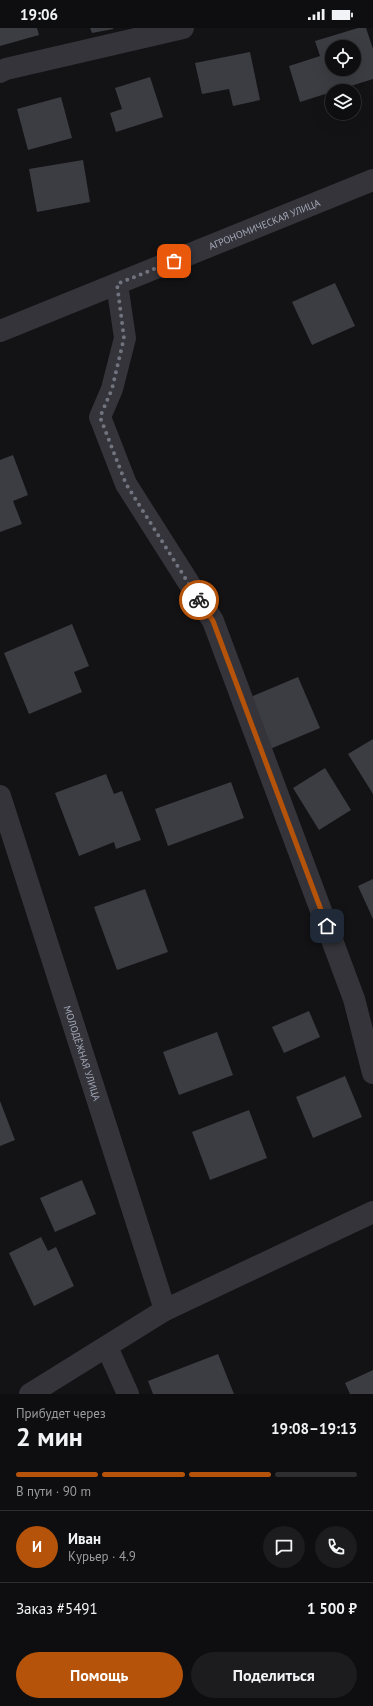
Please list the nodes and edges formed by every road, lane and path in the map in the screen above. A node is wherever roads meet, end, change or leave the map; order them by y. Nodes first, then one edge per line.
1 (183, 28) edge
2 (0, 72) edge
3 (373, 180) edge
4 (117, 284) junction
5 (0, 331) edge
6 (0, 796) edge
7 (373, 1073) edge
8 (373, 1212) edge
9 (165, 1310) junction
10 (107, 1346) junction
11 (30, 1394) edge
12 (128, 1394) edge

1 - 2 street
3 - 4 street, АГРОНОМИЧЕСКАЯ УЛИЦА
4 - 5 street, АГРОНОМИЧЕСКАЯ УЛИЦА
4 - 7 street
6 - 9 street, МОЛОДЁЖНАЯ УЛИЦА
8 - 9 street
9 - 10 street
10 - 11 street
10 - 12 street

